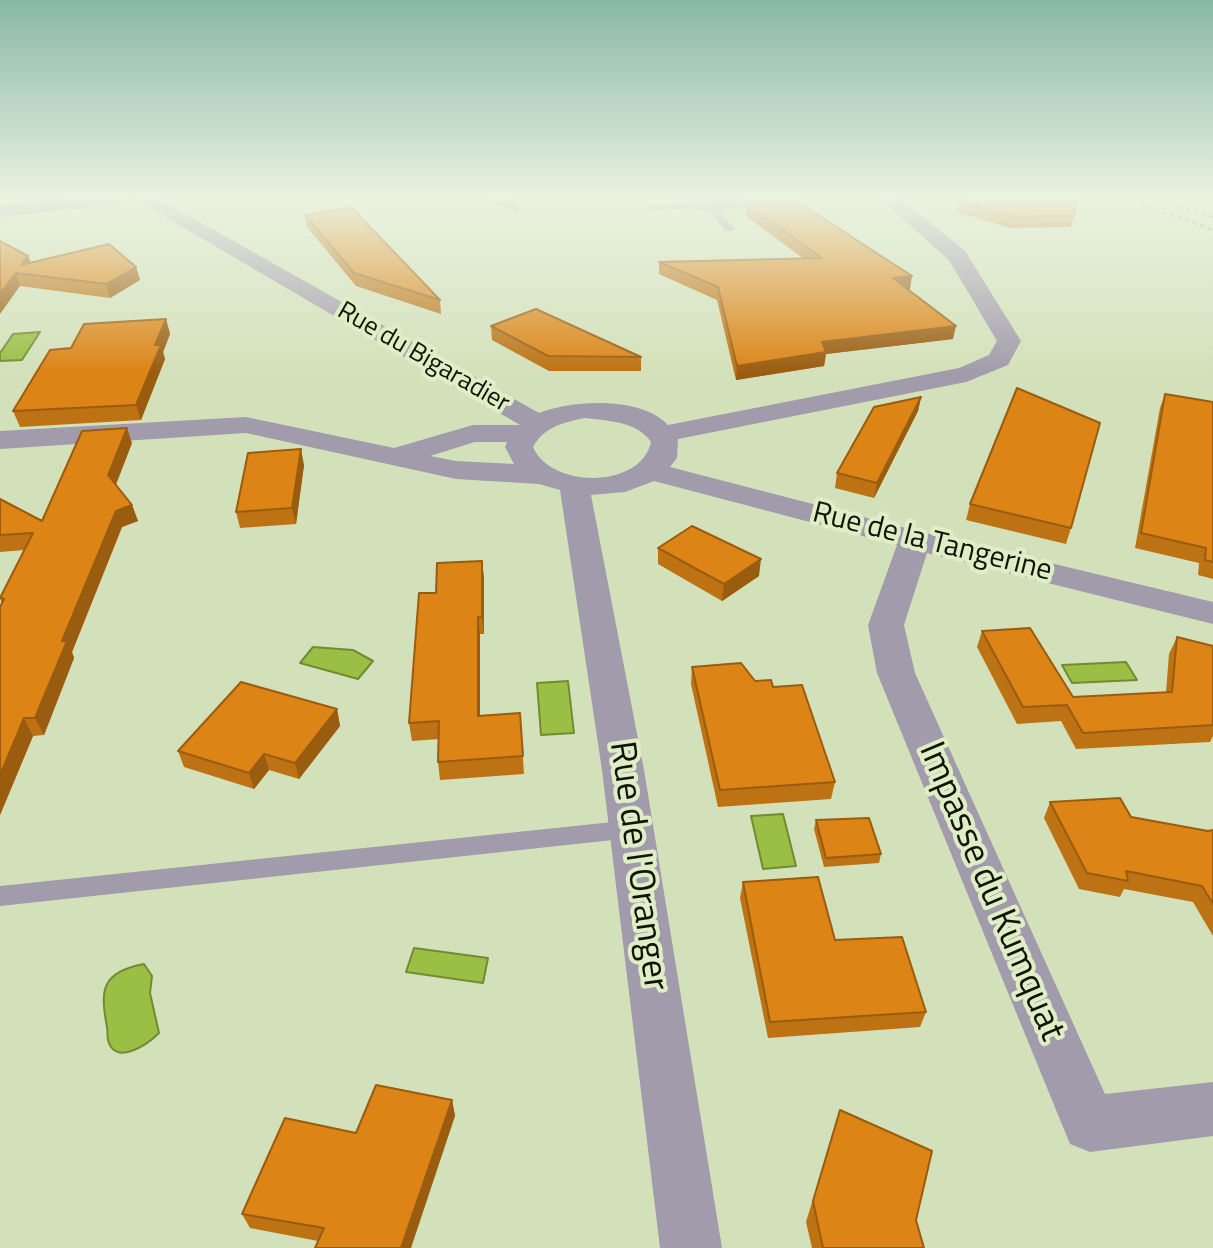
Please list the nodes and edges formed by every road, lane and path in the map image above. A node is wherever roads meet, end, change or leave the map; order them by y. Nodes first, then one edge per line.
1 (241, 256) edge
2 (957, 256) edge
3 (531, 428) junction
4 (663, 434) junction
5 (0, 440) edge
6 (395, 456) junction
7 (652, 471) junction
8 (557, 480) junction
9 (915, 540) junction
10 (1213, 613) edge
11 (632, 829) junction
12 (0, 896) edge
13 (1213, 1109) edge
14 (691, 1248) edge

1 - 3 street, Rue du Bigaradier
2 - 4 street
3 - 4 street
3 - 6 street
3 - 8 street
4 - 7 street
5 - 6 street
6 - 8 street
7 - 8 street
7 - 9 street, Rue de la Tangerine
8 - 11 street, Rue de l'Oranger
9 - 10 street, Rue de la Tangerine
9 - 13 street, Impasse du Kumquat
11 - 12 lane
11 - 14 street, Rue de l'Oranger

